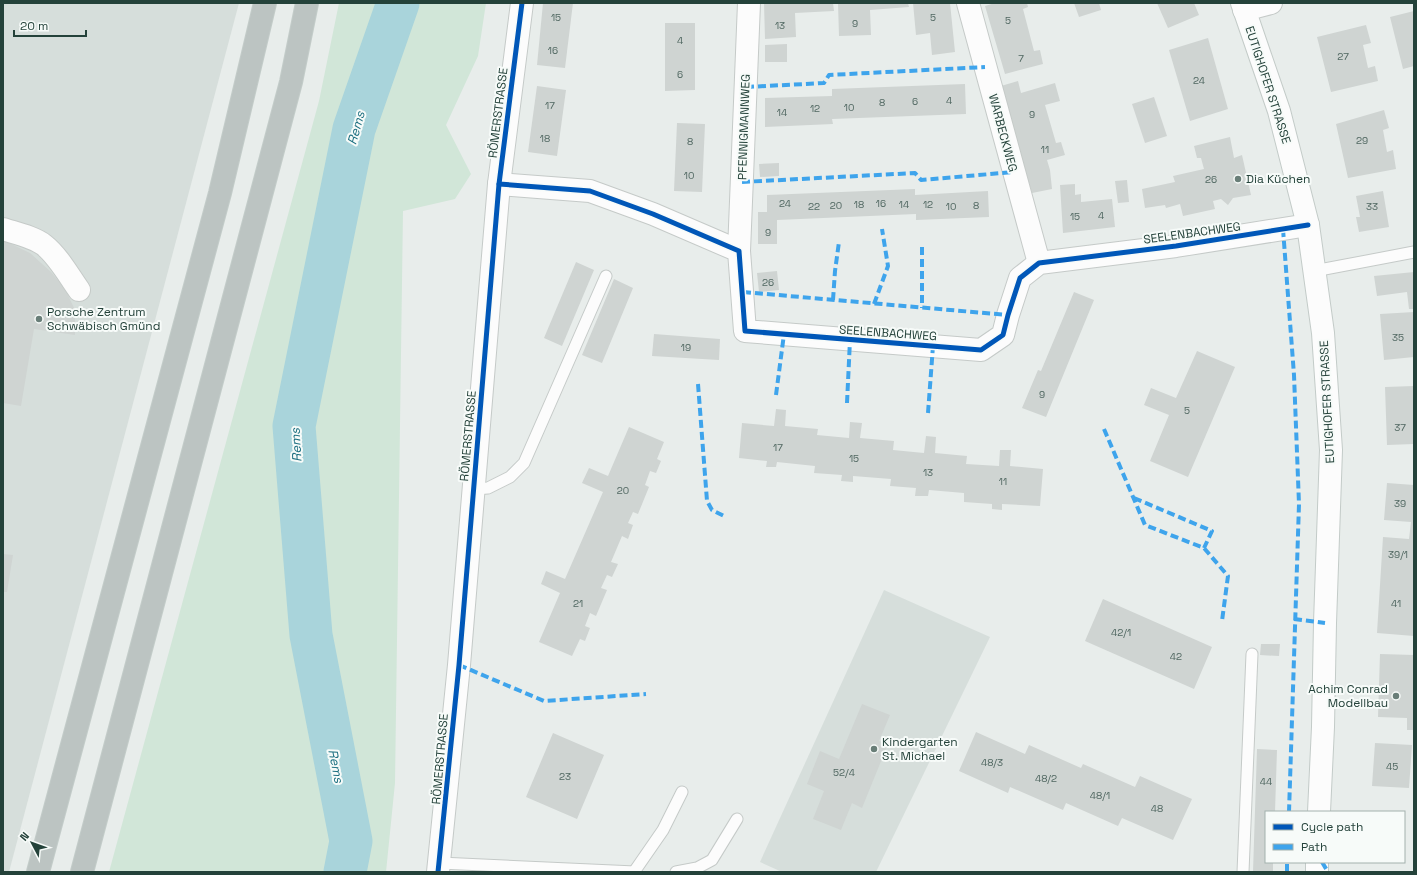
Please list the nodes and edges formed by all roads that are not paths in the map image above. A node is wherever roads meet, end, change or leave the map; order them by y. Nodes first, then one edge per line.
1 (266, 3) edge
2 (307, 3) edge
3 (522, 3) edge
4 (749, 3) edge
5 (968, 3) edge
6 (1271, 3) edge
7 (1243, 7) edge
8 (499, 184) junction
9 (1308, 225) junction
10 (3, 229) edge
11 (739, 251) junction
12 (1414, 252) edge
13 (1039, 263) junction
14 (1314, 271) junction
15 (606, 276) dead end
16 (80, 290) dead end
17 (474, 489) junction
18 (1252, 654) dead end
19 (682, 792) dead end
20 (1319, 811) edge
21 (737, 819) dead end
22 (439, 868) edge
23 (38, 872) edge
24 (82, 872) edge
25 (635, 872) edge
26 (676, 872) edge
27 (1243, 872) edge

1 - 23 highway
2 - 24 highway
3 - 8 street, RÖMERSTRASSE
4 - 11 street, PFENNIGMANNWEG
5 - 13 street, WARBECKWEG
6 - 7 street
7 - 9 street, EUTIGHOFER STRASSE
8 - 11 street
8 - 17 street, RÖMERSTRASSE
9 - 13 street, SEELENBACHWEG
9 - 14 street, EUTIGHOFER STRASSE
10 - 16 street
11 - 13 street, SEELENBACHWEG
12 - 14 lane
14 - 20 street, EUTIGHOFER STRASSE
15 - 17 lane
17 - 22 street, RÖMERSTRASSE
18 - 27 lane
19 - 25 lane
21 - 26 lane
22 - 25 lane

